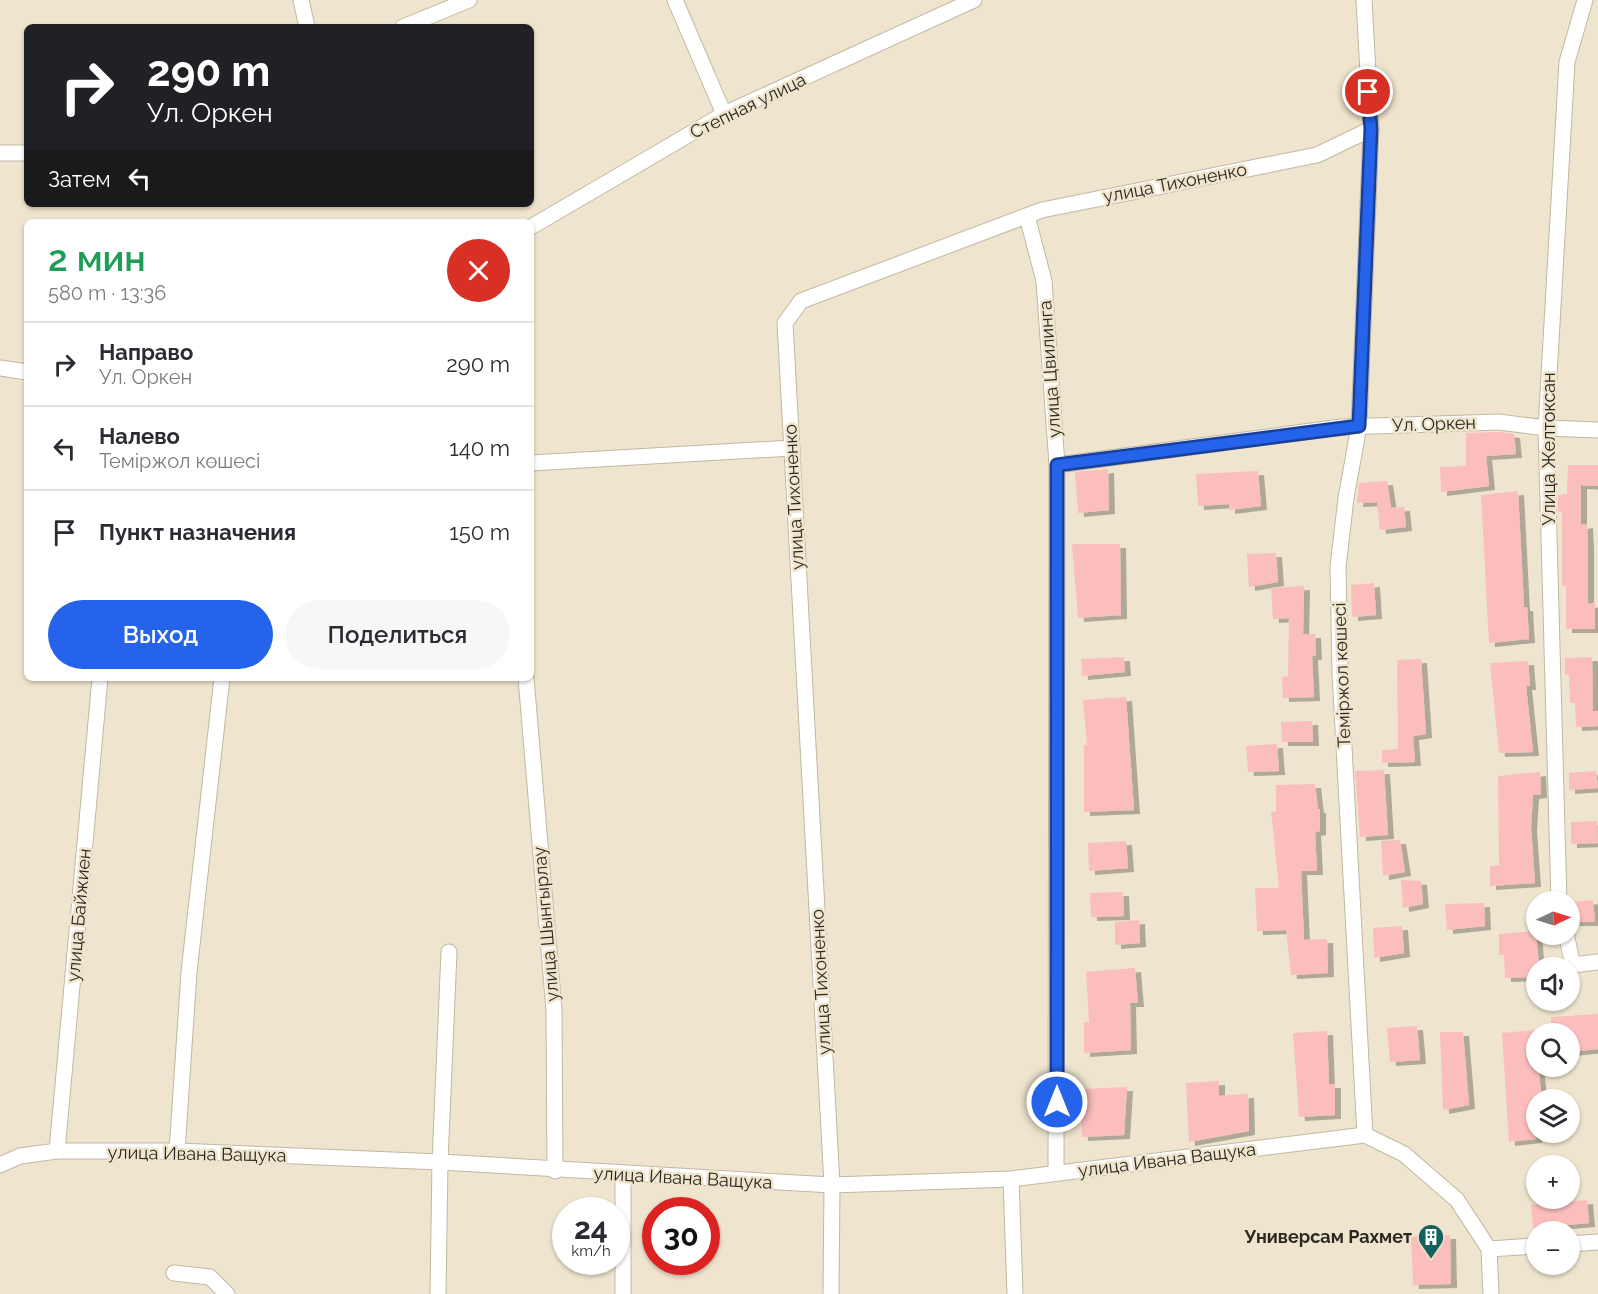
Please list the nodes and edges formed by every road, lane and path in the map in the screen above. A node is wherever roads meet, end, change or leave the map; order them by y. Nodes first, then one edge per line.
1 (301, 0) edge
2 (469, 0) edge
3 (675, 0) edge
4 (974, 0) edge
5 (1364, 0) edge
6 (1585, 0) edge
7 (306, 24) edge
8 (410, 24) edge
9 (724, 114) junction
10 (1371, 129) junction
11 (0, 153) edge
12 (24, 153) edge
13 (1027, 216) junction
14 (534, 225) edge
15 (0, 368) edge
16 (24, 372) edge
17 (1359, 426) junction
18 (1546, 428) junction
19 (1598, 430) edge
20 (792, 447) junction
21 (534, 464) edge
22 (1057, 465) junction
23 (100, 681) edge
24 (222, 681) edge
25 (526, 681) edge
26 (1559, 891) edge
27 (1568, 945) edge
28 (449, 952) dead end
29 (1598, 963) edge
30 (1365, 1135) junction
31 (57, 1151) junction
32 (177, 1151) junction
33 (440, 1162) junction
34 (0, 1165) edge
35 (555, 1171) junction
36 (1056, 1173) junction
37 (623, 1175) junction
38 (1011, 1179) junction
39 (832, 1185) junction
40 (1598, 1242) edge
41 (1580, 1243) edge
42 (1526, 1247) edge
43 (1489, 1249) junction
44 (174, 1273) dead end
45 (227, 1294) edge
46 (438, 1294) edge
47 (623, 1294) edge
48 (831, 1294) edge
49 (1015, 1294) edge
50 (1491, 1294) edge

1 - 7 street
2 - 8 street
3 - 9 street
4 - 9 street, Степная улица
5 - 10 street, Теміржол көшесі
6 - 18 street, Улица Желтоксан
9 - 14 street, Степная улица
10 - 13 street, улица Тихоненко
10 - 17 street, Теміржол көшесі
11 - 12 street
13 - 20 street, улица Тихоненко
13 - 22 street, улица Цвилинга
15 - 16 street
17 - 18 street, Ул. Оркен
17 - 22 street, Ул. Оркен
17 - 30 street, Теміржол көшесі
18 - 19 street, Ул. Оркен
18 - 26 street, Улица Желтоксан
20 - 21 street
20 - 39 street, улица Тихоненко
22 - 36 street, улица Цвилинга
23 - 31 street, улица Байжиен
24 - 32 street
25 - 35 street, улица Шынгырлау
27 - 29 street
28 - 33 street
30 - 36 street, улица Ивана Ващука
30 - 43 street
31 - 32 street, улица Ивана Ващука
31 - 34 street, улица Ивана Ващука
32 - 33 street, улица Ивана Ващука
33 - 35 street, улица Ивана Ващука
33 - 46 street
35 - 37 street, улица Ивана Ващука
36 - 38 street, улица Ивана Ващука
37 - 39 street, улица Ивана Ващука
37 - 47 street
38 - 39 street, улица Ивана Ващука
38 - 49 street
39 - 48 street, улица Тихоненко
40 - 41 street
42 - 43 street
43 - 50 street
44 - 45 street

